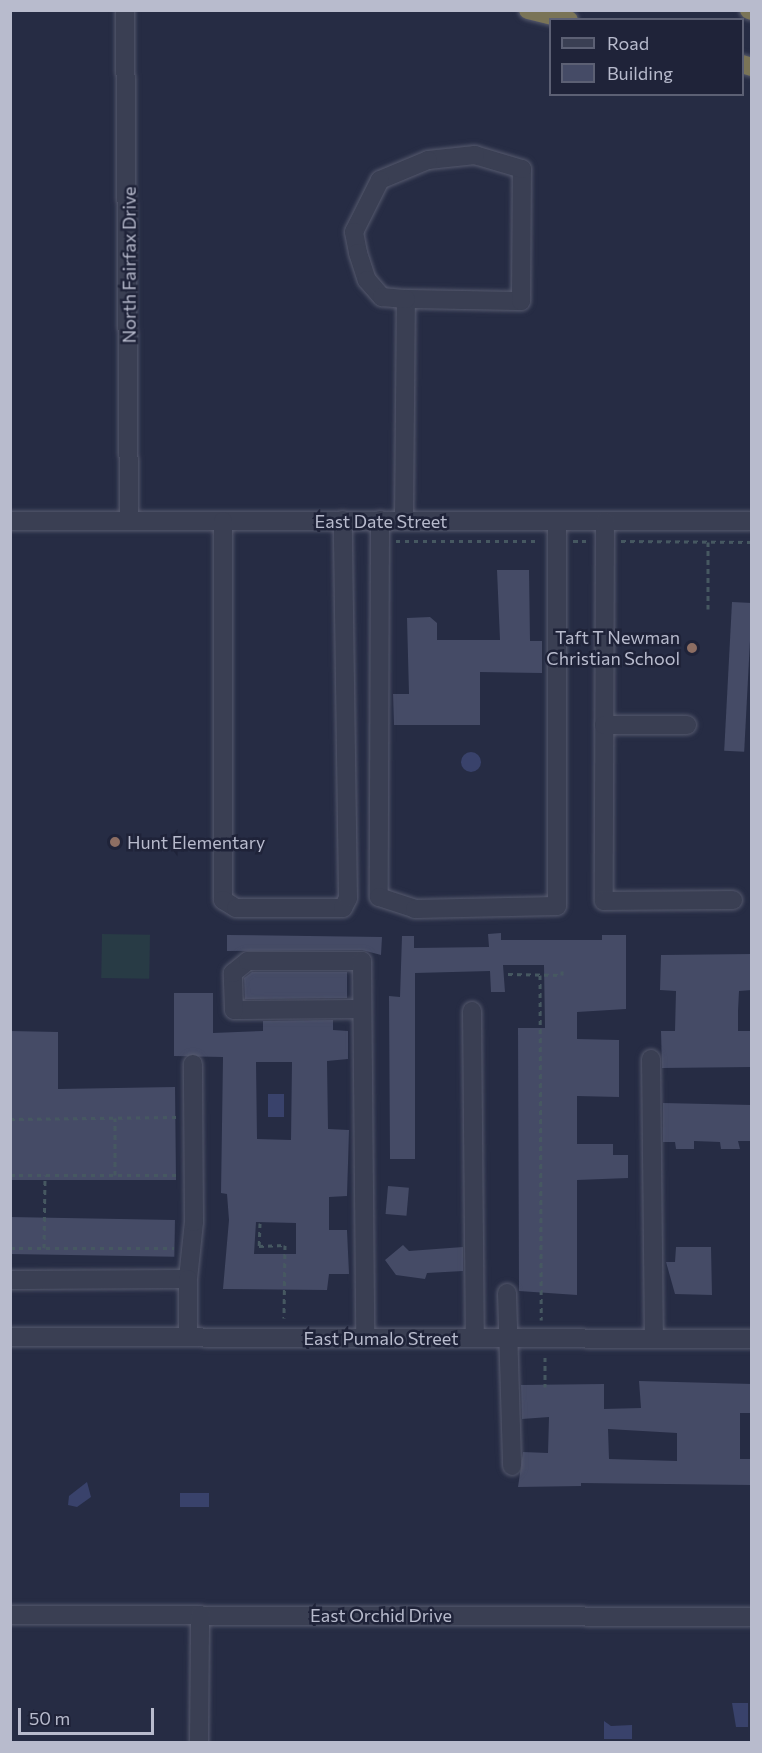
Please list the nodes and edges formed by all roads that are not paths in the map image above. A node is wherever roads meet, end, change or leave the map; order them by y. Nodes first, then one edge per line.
1 (125, 10) edge
2 (528, 10) edge
3 (561, 18) edge
4 (406, 299) junction
5 (129, 520) junction
6 (343, 520) junction
7 (380, 520) junction
8 (404, 520) junction
9 (10, 521) edge
10 (223, 521) junction
11 (557, 521) junction
12 (605, 521) junction
13 (752, 521) edge
14 (604, 725) junction
15 (687, 725) dead end
16 (733, 900) dead end
17 (362, 1009) junction
18 (472, 1011) dead end
19 (651, 1059) dead end
20 (193, 1064) dead end
21 (188, 1279) junction
22 (10, 1280) edge
23 (507, 1293) dead end
24 (10, 1336) edge
25 (188, 1337) junction
26 (365, 1338) junction
27 (475, 1338) junction
28 (507, 1338) junction
29 (654, 1339) junction
30 (752, 1339) edge
31 (513, 1466) dead end
32 (10, 1614) edge
33 (200, 1614) junction
34 (752, 1617) edge
35 (199, 1743) edge

1 - 5 street, North Fairfax Drive
2 - 3 highway
4 - 4 street
4 - 8 street
5 - 9 street, East Date Street
5 - 10 street, East Date Street
6 - 7 street, East Date Street
6 - 10 street, East Date Street
6 - 10 street
7 - 8 street, East Date Street
7 - 11 street
8 - 11 street, East Date Street
11 - 12 street, East Date Street
12 - 13 street, East Date Street
12 - 14 street
14 - 15 street
14 - 16 street
17 - 17 street
17 - 26 street
18 - 27 street
19 - 29 street
20 - 21 street
21 - 22 street
21 - 25 street
23 - 28 street
24 - 25 street, East Pumalo Street
25 - 26 street, East Pumalo Street
26 - 27 street, East Pumalo Street
27 - 28 street, East Pumalo Street
28 - 29 street, East Pumalo Street
28 - 31 street
29 - 30 street, East Pumalo Street
32 - 33 street, East Orchid Drive
33 - 34 street, East Orchid Drive
33 - 35 street

